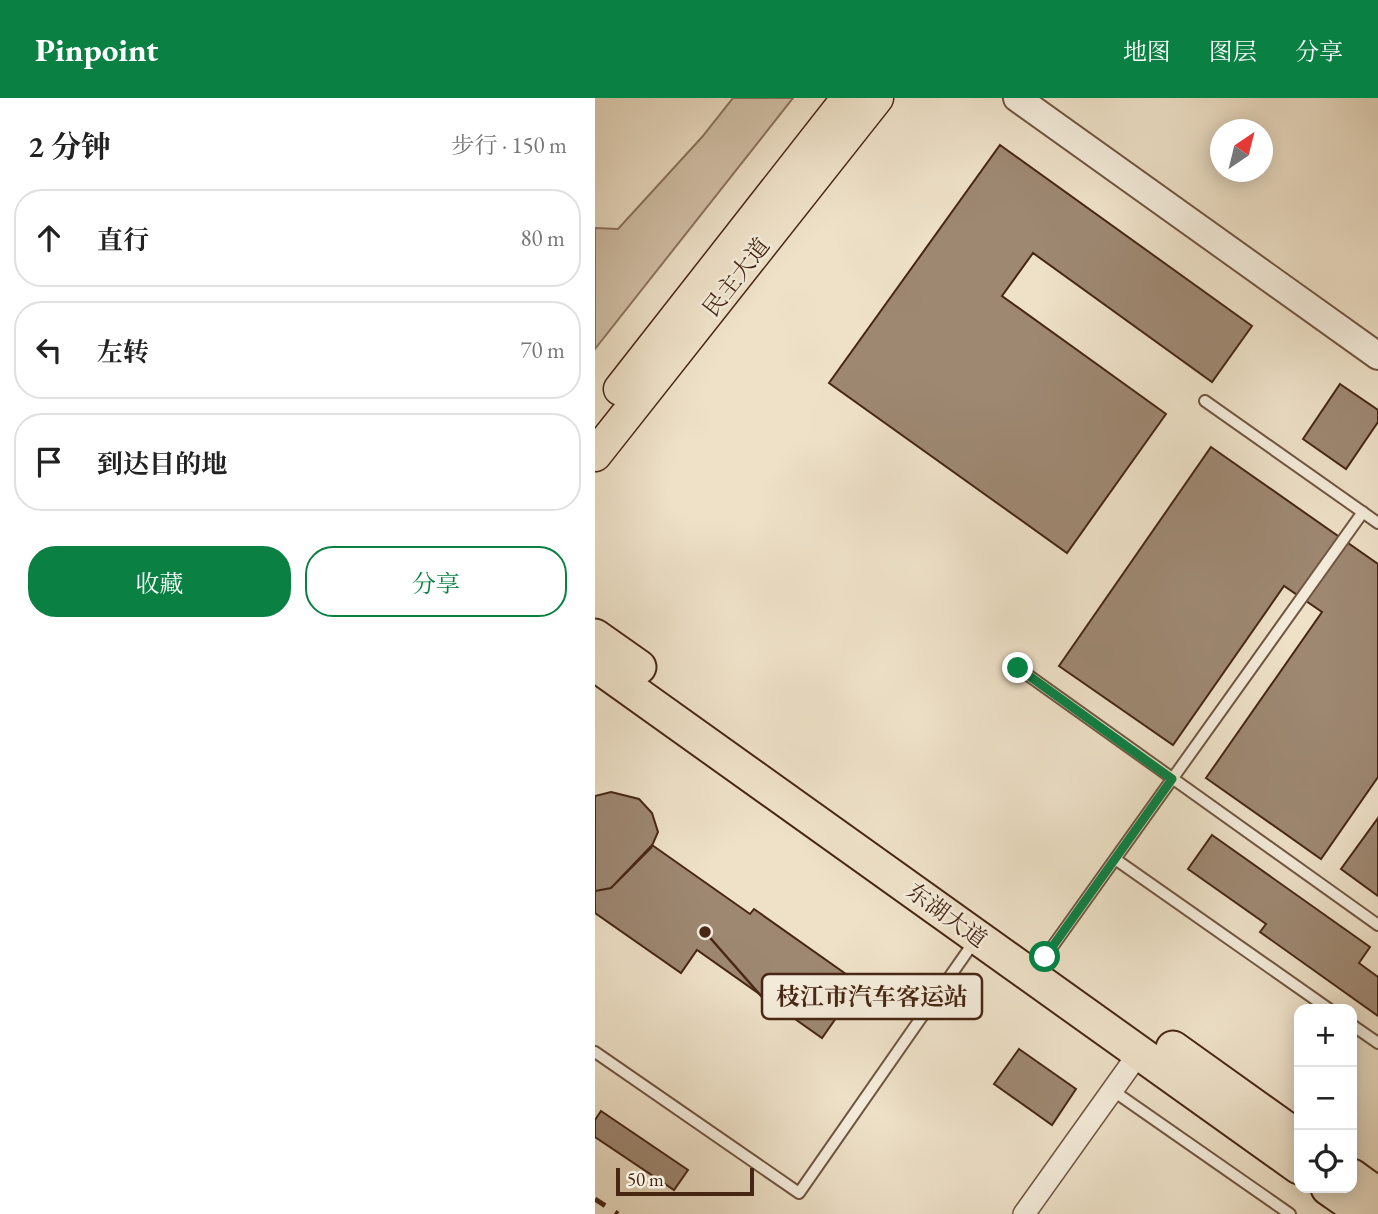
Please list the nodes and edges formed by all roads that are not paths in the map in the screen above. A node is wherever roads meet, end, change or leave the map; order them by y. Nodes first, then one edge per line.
1 (848, 98) edge
2 (877, 98) edge
3 (1017, 98) edge
4 (1378, 356) edge
5 (1205, 401) dead end
6 (595, 420) edge
7 (595, 456) edge
8 (1363, 512) junction
9 (1378, 523) edge
10 (595, 636) edge
11 (595, 664) edge
12 (1018, 668) dead end
13 (1172, 779) junction
14 (1115, 859) junction
15 (1378, 925) edge
16 (977, 937) junction
17 (1045, 957) junction
18 (1322, 1004) edge
19 (1357, 1029) edge
20 (1378, 1044) edge
21 (595, 1052) edge
22 (1139, 1053) junction
23 (1112, 1090) junction
24 (1294, 1135) edge
25 (1294, 1163) edge
26 (1357, 1180) edge
27 (1335, 1193) edge
28 (1378, 1195) edge
29 (1024, 1214) edge
30 (1290, 1214) edge
31 (1365, 1214) edge

1 - 6 main road, 民主大道
2 - 7 main road, 民主大道
3 - 4 street
5 - 8 lane
8 - 9 lane
8 - 13 lane
10 - 17 highway, 东湖大道
11 - 16 highway, 东湖大道
12 - 13 lane
13 - 14 lane
13 - 15 lane
14 - 17 lane
14 - 18 lane
16 - 21 lane
16 - 22 highway, 东湖大道
17 - 24 highway, 东湖大道
19 - 20 lane
22 - 23 street
22 - 25 highway, 东湖大道
23 - 29 street
23 - 30 lane
26 - 28 highway
27 - 31 highway

